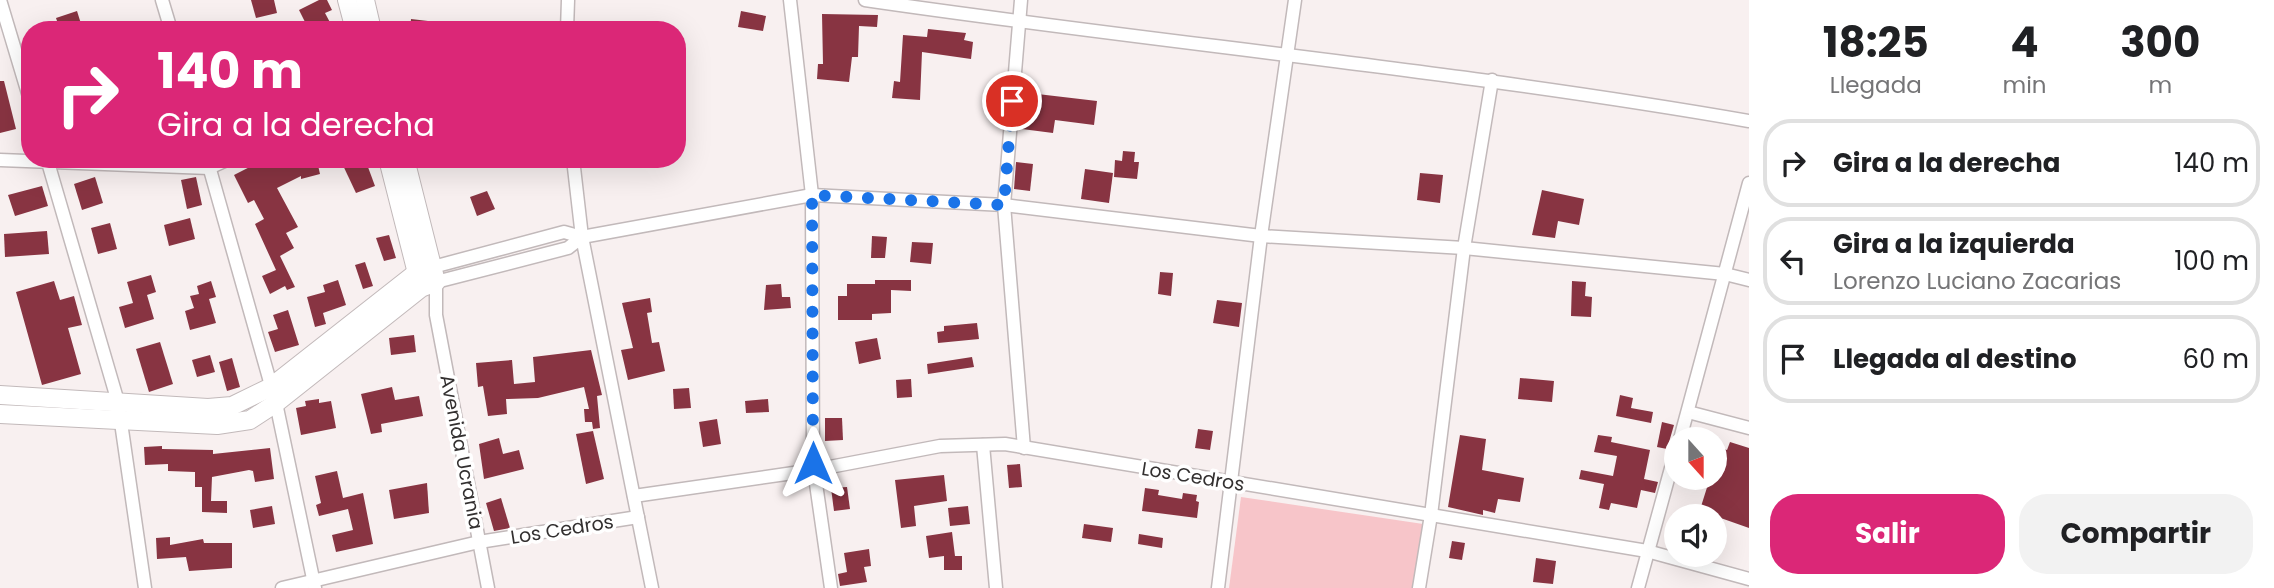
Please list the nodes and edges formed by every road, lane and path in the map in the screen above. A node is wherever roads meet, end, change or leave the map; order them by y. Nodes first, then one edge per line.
1 (0, 0) edge
2 (162, 0) edge
3 (347, 0) edge
4 (365, 0) edge
5 (568, 0) edge
6 (790, 0) edge
7 (865, 0) edge
8 (1021, 0) edge
9 (1295, 0) edge
10 (168, 21) edge
11 (353, 21) edge
12 (370, 21) edge
13 (567, 21) edge
14 (1018, 23) junction
15 (1286, 56) junction
16 (21, 70) edge
17 (1492, 80) junction
18 (1749, 121) edge
19 (0, 160) edge
20 (21, 161) edge
21 (50, 168) edge
22 (209, 168) edge
23 (391, 168) edge
24 (407, 168) edge
25 (574, 168) edge
26 (1749, 183) edge
27 (812, 195) junction
28 (1004, 205) junction
29 (1261, 236) junction
30 (582, 237) junction
31 (1464, 248) junction
32 (1725, 274) junction
33 (427, 278) junction
34 (1749, 280) edge
35 (0, 395) edge
36 (274, 395) junction
37 (120, 411) junction
38 (1688, 412) junction
39 (0, 414) edge
40 (1684, 427) edge
41 (1749, 428) edge
42 (983, 445) junction
43 (1024, 448) junction
44 (814, 470) junction
45 (1230, 482) junction
46 (1665, 490) edge
47 (634, 496) junction
48 (1432, 515) junction
49 (638, 517) junction
50 (479, 542) junction
51 (1647, 551) junction
52 (1749, 579) edge
53 (314, 583) edge
54 (145, 588) edge
55 (282, 588) edge
56 (488, 588) edge
57 (652, 588) edge
58 (831, 588) edge
59 (996, 588) edge
60 (1218, 588) edge
61 (1419, 588) edge
62 (1638, 588) edge

1 - 16 street
2 - 10 street
3 - 11 main road
4 - 12 main road
5 - 13 street
6 - 27 street
7 - 14 street
8 - 14 street
9 - 15 street
14 - 15 street
14 - 28 street
15 - 17 street
15 - 29 street
17 - 18 street
17 - 31 street
19 - 20 street
21 - 37 street
22 - 36 street
23 - 33 main road, Avenida Ucrania
24 - 33 main road, Avenida Ucrania
25 - 30 street
26 - 32 street
27 - 28 street
27 - 30 street
27 - 44 street
28 - 29 street
28 - 43 street
29 - 31 street
29 - 45 street
30 - 33 street
30 - 47 street
31 - 32 street
31 - 48 street
32 - 34 street
32 - 38 street
33 - 36 main road
33 - 50 street, Avenida Ucrania
35 - 37 main road
36 - 37 main road
36 - 53 street
37 - 39 main road
37 - 54 street
38 - 40 street
38 - 41 street
42 - 43 street, Los Cedros
42 - 44 street, Los Cedros
42 - 59 street
43 - 45 street, Los Cedros
44 - 47 street, Los Cedros
44 - 58 street
45 - 48 street, Los Cedros
45 - 60 street
46 - 51 street
47 - 49 street
48 - 51 street, Los Cedros
48 - 61 street
49 - 50 street, Los Cedros
49 - 57 street
50 - 53 street, Los Cedros
50 - 56 street, Avenida Ucrania
51 - 52 street, Los Cedros
51 - 62 street
53 - 55 street, Los Cedros

